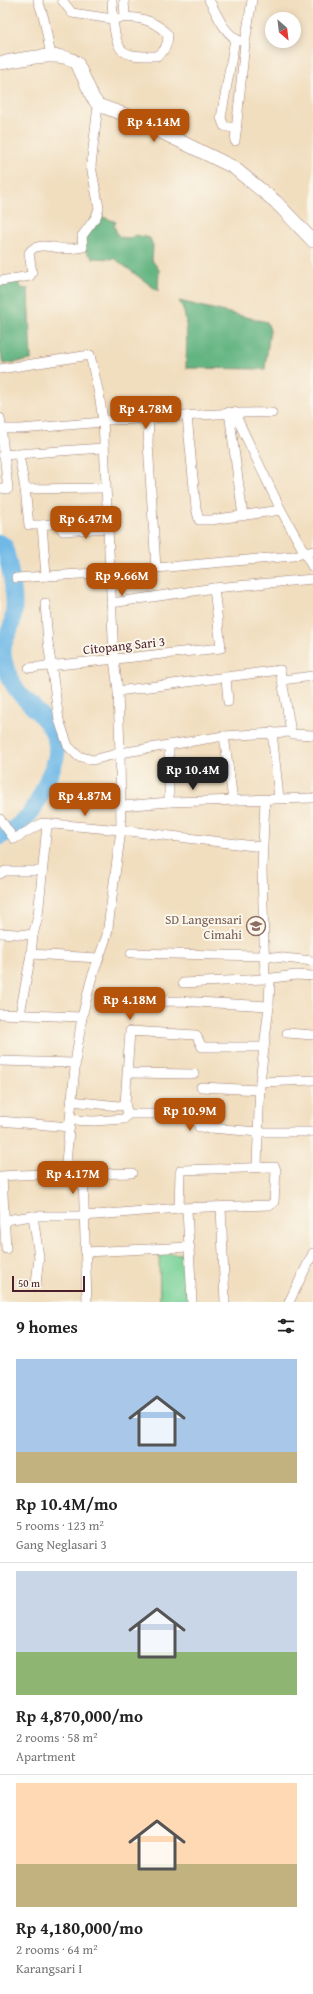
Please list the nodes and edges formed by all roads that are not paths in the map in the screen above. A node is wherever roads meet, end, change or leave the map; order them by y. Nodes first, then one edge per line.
1 (38, 0) edge
2 (62, 0) edge
3 (112, 0) edge
4 (124, 0) edge
5 (208, 0) edge
6 (252, 0) edge
7 (125, 17) junction
8 (113, 19) junction
9 (235, 39) junction
10 (245, 43) junction
11 (51, 56) junction
12 (0, 63) edge
13 (226, 86) junction
14 (240, 89) junction
15 (98, 105) junction
16 (237, 129) junction
17 (235, 142) dead end
18 (313, 241) edge
19 (0, 281) edge
20 (0, 369) edge
21 (231, 412) junction
22 (272, 413) dead end
23 (187, 416) junction
24 (0, 418) edge
25 (149, 420) junction
26 (103, 421) junction
27 (1, 429) edge
28 (103, 448) junction
29 (3, 455) junction
30 (19, 455) junction
31 (0, 488) edge
32 (105, 488) junction
33 (25, 489) junction
34 (281, 510) junction
35 (243, 516) junction
36 (42, 525) junction
37 (108, 528) junction
38 (309, 552) edge
39 (156, 568) junction
40 (313, 568) edge
41 (110, 572) junction
42 (46, 576) junction
43 (16, 578) dead end
44 (313, 579) edge
45 (214, 588) junction
46 (44, 603) dead end
47 (111, 603) junction
48 (114, 659) junction
49 (51, 666) junction
50 (29, 668) dead end
51 (313, 676) edge
52 (226, 677) junction
53 (282, 680) junction
54 (118, 691) junction
55 (228, 702) dead end
56 (272, 732) junction
57 (291, 732) junction
58 (313, 735) edge
59 (224, 736) junction
60 (169, 744) junction
61 (120, 753) junction
62 (279, 798) junction
63 (313, 798) edge
64 (233, 800) junction
65 (265, 800) junction
66 (169, 802) junction
67 (122, 806) junction
68 (0, 819) edge
69 (46, 825) junction
70 (121, 830) junction
71 (262, 847) junction
72 (42, 871) junction
73 (0, 874) edge
74 (0, 933) edge
75 (32, 935) junction
76 (131, 953) dead end
77 (31, 954) junction
78 (264, 956) junction
79 (98, 958) junction
80 (313, 961) edge
81 (313, 976) edge
82 (267, 979) junction
83 (183, 983) dead end
84 (142, 1002) dead end
85 (269, 1006) junction
86 (0, 1014) edge
87 (20, 1014) junction
88 (82, 1017) junction
89 (287, 1034) dead end
90 (313, 1035) edge
91 (264, 1047) junction
92 (0, 1061) edge
93 (75, 1063) junction
94 (128, 1073) junction
95 (194, 1074) dead end
96 (313, 1080) edge
97 (260, 1086) junction
98 (201, 1087) dead end
99 (72, 1100) junction
100 (125, 1104) junction
101 (128, 1114) junction
102 (0, 1121) edge
103 (70, 1123) junction
104 (258, 1132) junction
105 (313, 1132) edge
106 (256, 1166) junction
107 (65, 1173) junction
108 (132, 1173) dead end
109 (83, 1174) junction
110 (1, 1176) edge
111 (221, 1207) junction
112 (183, 1209) junction
113 (34, 1216) junction
114 (84, 1216) junction
115 (5, 1220) junction
116 (190, 1248) junction
117 (6, 1249) dead end
118 (85, 1252) junction
119 (313, 1253) edge
120 (36, 1284) dead end
121 (87, 1302) edge
122 (192, 1302) edge
123 (225, 1302) edge
124 (290, 1302) edge

1 - 11 street
2 - 8 street
3 - 8 street
4 - 7 street
5 - 9 street
6 - 10 street
7 - 8 street
7 - 8 street
9 - 10 street
9 - 13 street
10 - 14 street
11 - 12 main road
11 - 15 main road
13 - 14 street
13 - 16 street
14 - 16 street
15 - 18 main road
15 - 19 street
16 - 17 street
20 - 26 street
21 - 22 street
21 - 23 street
21 - 34 street
21 - 35 street
23 - 25 street
23 - 35 street
24 - 27 street
25 - 26 street
25 - 39 street
26 - 27 street
26 - 28 street
27 - 29 street
28 - 30 street
28 - 32 street
29 - 30 street
29 - 31 street
30 - 33 street
32 - 33 street
32 - 37 street
33 - 36 street
34 - 35 street
34 - 38 street
36 - 37 street
36 - 42 street
37 - 41 street
38 - 39 street
38 - 40 street
39 - 41 street
41 - 42 street
41 - 47 street
42 - 43 street
44 - 45 street
45 - 47 street
45 - 48 street, Citopang Sari 3
46 - 49 street
47 - 48 street
48 - 49 street, Citopang Sari 3
48 - 54 street
49 - 50 street, Citopang Sari 3
49 - 61 street
51 - 53 street
52 - 53 street
52 - 54 street
52 - 55 street
53 - 57 street
54 - 61 street
56 - 57 street
56 - 59 street
56 - 62 street
57 - 58 street
59 - 60 street
59 - 64 street
60 - 61 street
60 - 66 street
61 - 67 street
62 - 63 street
62 - 65 street
64 - 65 street
64 - 66 street
65 - 71 street
66 - 67 street
67 - 70 street
68 - 69 street
69 - 70 street
69 - 72 street
70 - 71 street
70 - 79 street
71 - 78 street
72 - 73 street
72 - 75 street
74 - 75 street
75 - 77 street
76 - 78 street
77 - 79 street
77 - 87 street
78 - 80 street
78 - 82 street
79 - 88 street
81 - 82 street
82 - 83 street
82 - 85 street
84 - 85 street
85 - 91 street
86 - 87 street
87 - 88 street
88 - 93 street
89 - 90 street
91 - 94 street
91 - 97 street
92 - 93 street
93 - 99 street
94 - 95 street
94 - 100 street
96 - 97 street
97 - 98 street
97 - 104 street
99 - 100 street
99 - 103 street
100 - 101 street
101 - 103 street
101 - 104 street
102 - 103 street
103 - 107 street
104 - 105 street
104 - 106 street
106 - 111 street
106 - 112 street
107 - 109 street
107 - 110 street
108 - 109 street
109 - 114 street
110 - 115 street
111 - 112 street
111 - 123 street
112 - 114 street
112 - 116 street
113 - 114 street
113 - 115 street
113 - 120 street
114 - 118 street
115 - 117 street
116 - 118 street
116 - 122 street
118 - 121 street
119 - 124 street

